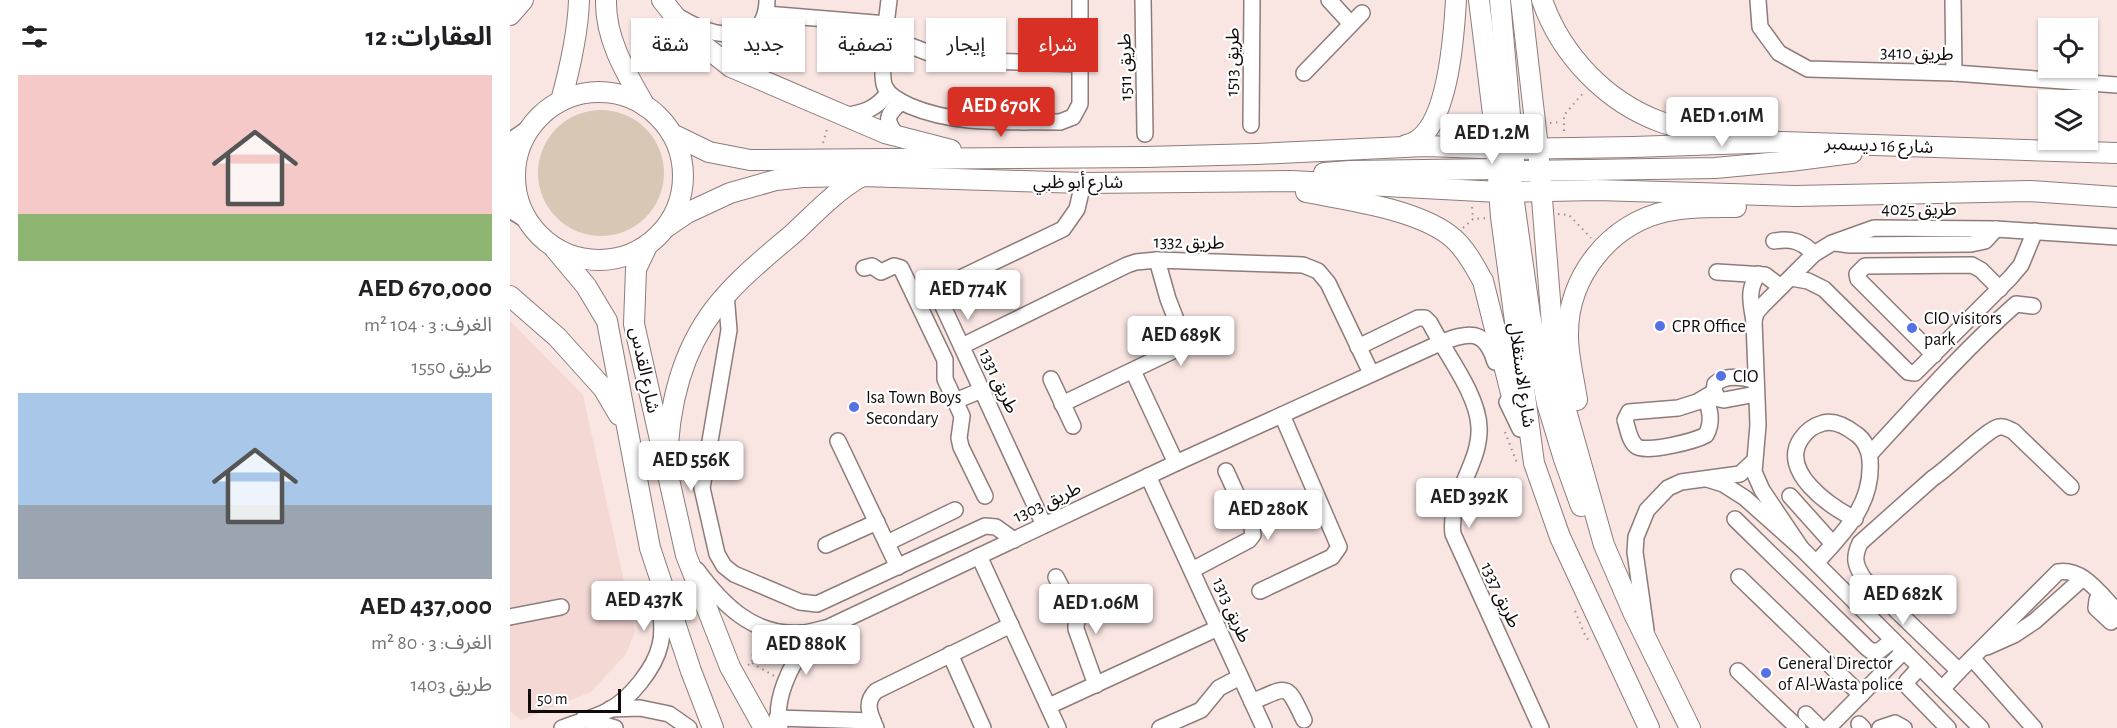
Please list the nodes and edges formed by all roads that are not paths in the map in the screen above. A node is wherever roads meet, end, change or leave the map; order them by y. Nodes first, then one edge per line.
1 (523, 0) edge
2 (579, 0) edge
3 (606, 0) edge
4 (889, 0) edge
5 (1080, 0) edge
6 (1143, 0) edge
7 (1252, 0) edge
8 (1329, 0) edge
9 (1456, 0) edge
10 (1479, 0) edge
11 (1500, 0) edge
12 (1521, 0) edge
13 (1542, 0) edge
14 (1758, 0) edge
15 (1953, 0) edge
16 (666, 6) edge
17 (766, 7) edge
18 (510, 15) edge
19 (823, 18) edge
20 (887, 18) edge
21 (1080, 18) edge
22 (722, 34) edge
23 (914, 44) edge
24 (1018, 62) edge
25 (747, 72) edge
26 (883, 72) edge
27 (1080, 72) edge
28 (1304, 73) dead end
29 (1954, 73) junction
30 (748, 76) junction
31 (2117, 85) edge
32 (888, 93) junction
33 (561, 101) junction
34 (901, 102) junction
35 (645, 106) junction
36 (843, 116) junction
37 (1251, 125) dead end
38 (531, 127) junction
39 (672, 134) junction
40 (1145, 134) dead end
41 (898, 137) junction
42 (510, 141) edge
43 (1782, 142) junction
44 (1908, 145) junction
45 (1390, 147) junction
46 (1538, 148) junction
47 (2117, 153) edge
48 (980, 157) junction
49 (1507, 169) junction
50 (1539, 171) junction
51 (862, 176) junction
52 (1236, 180) junction
53 (1083, 183) junction
54 (1541, 191) junction
55 (1796, 196) junction
56 (2117, 197) edge
57 (510, 210) edge
58 (529, 222) junction
59 (668, 226) junction
60 (2035, 231) junction
61 (2117, 237) edge
62 (647, 246) junction
63 (553, 247) junction
64 (1157, 260) junction
65 (864, 268) dead end
66 (1717, 272) dead end
67 (1755, 278) junction
68 (1782, 286) junction
69 (2000, 289) junction
70 (726, 294) junction
71 (510, 296) edge
72 (2033, 306) dead end
73 (1754, 321) junction
74 (1206, 337) dead end
75 (1440, 343) junction
76 (1182, 344) junction
77 (962, 346) junction
78 (1358, 346) junction
79 (1934, 355) junction
80 (1133, 371) junction
81 (1371, 373) junction
82 (1051, 380) dead end
83 (1756, 388) junction
84 (982, 390) junction
85 (1710, 395) junction
86 (955, 401) junction
87 (1062, 404) junction
88 (1282, 415) junction
89 (1073, 426) dead end
90 (626, 427) junction
91 (1520, 429) junction
92 (838, 441) dead end
93 (1870, 454) junction
94 (1754, 461) junction
95 (1176, 463) junction
96 (1534, 463) junction
97 (1226, 471) dead end
98 (1148, 476) junction
99 (1707, 479) junction
100 (670, 480) junction
101 (2071, 487) dead end
102 (1589, 492) junction
103 (985, 496) dead end
104 (1790, 496) dead end
105 (955, 510) dead end
106 (1734, 519) dead end
107 (1855, 519) junction
108 (876, 522) junction
109 (1044, 525) junction
110 (1014, 540) junction
111 (886, 543) junction
112 (1833, 544) junction
113 (826, 545) dead end
114 (1604, 545) junction
115 (650, 548) junction
116 (1801, 548) junction
117 (686, 555) junction
118 (979, 556) junction
119 (1816, 562) junction
120 (898, 567) junction
121 (1192, 570) junction
122 (1056, 577) dead end
123 (1739, 577) dead end
124 (2083, 578) junction
125 (848, 591) junction
126 (1260, 591) dead end
127 (1119, 596) dead end
128 (561, 607) dead end
129 (2115, 611) edge
130 (510, 617) edge
131 (851, 617) junction
132 (1077, 618) junction
133 (1011, 625) junction
134 (829, 627) junction
135 (1218, 628) junction
136 (1647, 639) junction
137 (1899, 645) junction
138 (950, 654) junction
139 (1975, 654) junction
140 (1920, 667) junction
141 (1738, 671) dead end
142 (1959, 671) junction
143 (1240, 677) junction
144 (1096, 685) junction
145 (1942, 689) junction
146 (1861, 695) junction
147 (1252, 702) junction
148 (1048, 706) junction
149 (610, 709) junction
150 (583, 720) junction
151 (1304, 720) dead end
152 (1802, 721) edge
153 (773, 724) edge
154 (874, 725) edge
155 (563, 728) edge
156 (615, 728) edge
157 (689, 728) edge
158 (713, 728) edge
159 (983, 728) edge
160 (1059, 728) edge
161 (1160, 728) edge
162 (1264, 728) edge
163 (1541, 728) edge
164 (1649, 728) edge
165 (1690, 728) edge
166 (1820, 728) edge
167 (1828, 728) edge
168 (1880, 728) edge
169 (1904, 728) edge
170 (1948, 728) edge
171 (1981, 728) edge
172 (2034, 728) edge

1 - 18 main road
2 - 33 main road
3 - 35 main road
4 - 20 street
5 - 21 street
6 - 40 street, طريق 1511
7 - 37 street, طريق 1513
8 - 28 street
9 - 45 main road
10 - 49 main road, شارع الاستقلال
11 - 49 main road
12 - 46 main road, شارع الاستقلال
13 - 43 main road
14 - 29 street, طريق 3410
15 - 29 street
16 - 22 street
16 - 30 main road
17 - 19 street
23 - 24 street
25 - 30 street
26 - 32 street
27 - 34 street
29 - 31 street, طريق 3410
30 - 36 main road
32 - 34 street
32 - 36 street
33 - 35 main road
33 - 38 main road
34 - 41 street
35 - 39 main road
36 - 41 main road
38 - 42 street
38 - 58 main road
39 - 48 main road, شارع أبو ظبي
39 - 59 main road
41 - 48 main road
43 - 44 main road, شارع 16 ديسمبر
43 - 46 main road, شارع 16 ديسمبر
44 - 47 main road, شارع 16 ديسمبر
44 - 50 main road
45 - 48 main road, شارع أبو ظبي
45 - 49 main road, شارع أبو ظبي
46 - 49 main road
46 - 50 main road, شارع الاستقلال
49 - 50 main road
49 - 52 main road, شارع أبو ظبي
49 - 54 main road
49 - 96 main road, شارع الاستقلال
49 - 114 main road
50 - 54 main road, شارع الاستقلال
51 - 53 main road, شارع أبو ظبي
51 - 59 main road, شارع أبو ظبي
51 - 70 main road
52 - 53 main road, شارع أبو ظبي
52 - 91 main road
53 - 77 street, طريق 1331
54 - 55 main road
54 - 102 main road, شارع الاستقلال
55 - 56 main road
55 - 102 main road
57 - 58 street
58 - 63 main road
59 - 62 main road
60 - 61 street, طريق 4025
60 - 68 street, طريق 4025
60 - 69 street
62 - 63 main road
62 - 100 main road, شارع القدس
63 - 90 main road, شارع القدس
64 - 76 street
64 - 77 street, طريق 1332
64 - 78 street, طريق 1332
65 - 86 street
66 - 67 street
67 - 68 street
67 - 73 street
68 - 73 street, طريق 4025
68 - 79 street
69 - 79 street
69 - 79 street
70 - 100 main road
70 - 125 street
71 - 90 main road
72 - 93 street
73 - 83 street
74 - 76 street
75 - 78 street, طريق 1337
75 - 81 street, طريق 1303
75 - 91 street, طريق 1303
75 - 163 street, طريق 1337
76 - 80 street
77 - 84 street, طريق 1331
78 - 81 street, طريق 1332
80 - 87 street
80 - 95 street
81 - 88 street, طريق 1303
82 - 87 street
83 - 85 street
83 - 85 street
83 - 94 street
84 - 86 street
84 - 109 street, طريق 1331
85 - 85 street
86 - 103 street
87 - 89 street
88 - 95 street, طريق 1303
88 - 126 street
90 - 115 main road, شارع القدس
91 - 96 main road
92 - 108 street
93 - 107 street
93 - 107 street
94 - 99 street
94 - 116 street
95 - 98 street, طريق 1303
96 - 164 main road, شارع الاستقلال
97 - 121 street
98 - 109 street, طريق 1303
98 - 121 street, طريق 1313
99 - 116 street
99 - 136 street
100 - 117 main road, شارع القدس
101 - 142 street
102 - 114 main road, شارع الاستقلال
104 - 112 street
105 - 111 street
106 - 137 street
107 - 112 street
108 - 111 street
108 - 113 street
109 - 110 street, طريق 1303
110 - 118 street, طريق 1303
110 - 120 street
111 - 120 street
112 - 119 street
114 - 136 main road, شارع الاستقلال
115 - 149 street
115 - 158 main road, شارع القدس
116 - 119 street
117 - 134 street, طريق 1303
117 - 153 main road, شارع القدس
118 - 131 street, طريق 1303
118 - 133 street
119 - 137 street
120 - 125 street
121 - 135 street, طريق 1313
122 - 132 street
123 - 146 street
124 - 129 street
124 - 139 street
124 - 139 street
125 - 131 street
127 - 132 street
128 - 130 street
131 - 134 street, طريق 1303
132 - 144 street
133 - 138 street
133 - 148 street
134 - 153 street, طريق 1303
135 - 143 street, طريق 1313
135 - 144 street
136 - 165 main road, شارع الاستقلال
137 - 140 street
137 - 146 street
138 - 154 street
138 - 159 street
139 - 142 street
139 - 172 street
140 - 145 street
140 - 170 street
141 - 152 street
142 - 145 street
143 - 147 street, طريق 1313
143 - 161 street
144 - 148 street
145 - 171 street
146 - 167 street
147 - 151 street
147 - 162 street, طريق 1313
148 - 160 street
149 - 150 street
149 - 157 street
150 - 155 street
150 - 156 street
152 - 166 street
153 - 154 street
168 - 169 street

